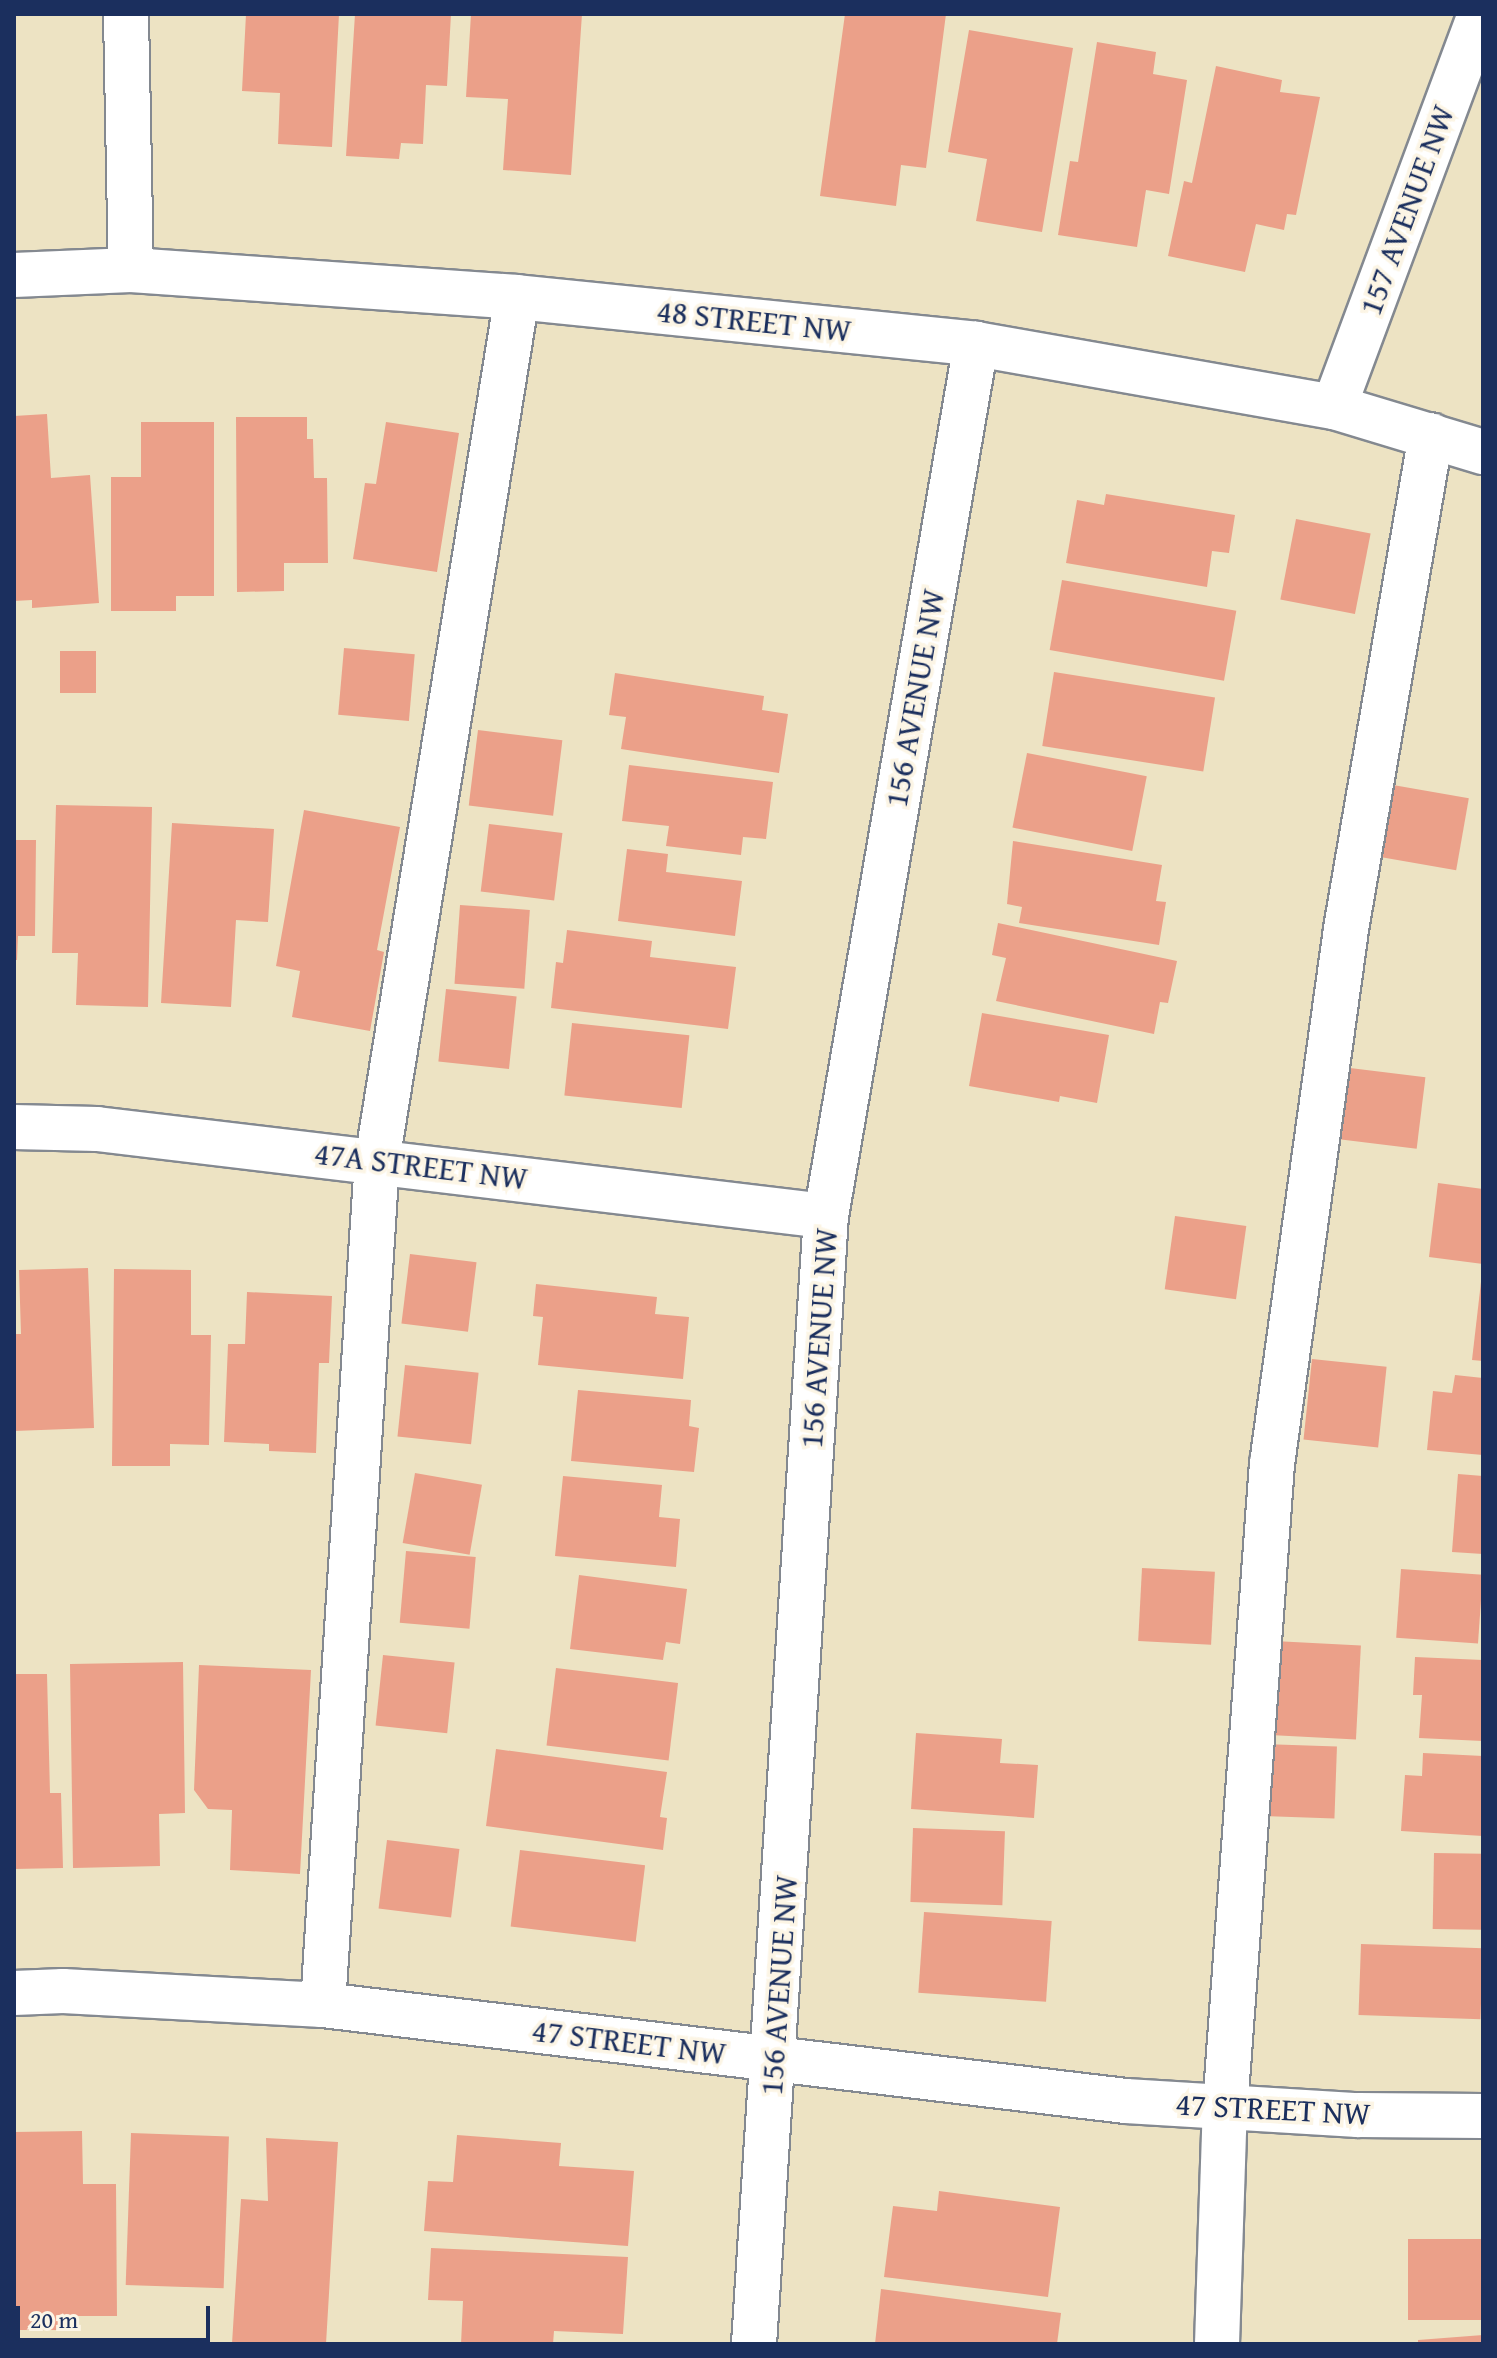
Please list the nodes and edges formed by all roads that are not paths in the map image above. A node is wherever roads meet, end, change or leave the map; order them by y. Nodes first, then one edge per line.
1 (126, 14) edge
2 (1480, 14) edge
3 (131, 270) junction
4 (14, 275) edge
5 (517, 297) junction
6 (976, 344) junction
7 (1334, 407) junction
8 (1431, 435) junction
9 (1483, 452) edge
10 (14, 1127) edge
11 (377, 1161) junction
12 (826, 1216) junction
13 (14, 1993) edge
14 (323, 2005) junction
15 (774, 2060) junction
16 (1225, 2108) junction
17 (1483, 2116) edge
18 (754, 2344) edge
19 (1217, 2344) edge

1 - 3 street
2 - 7 street, 157 AVENUE NW
3 - 4 street, 48 STREET NW
3 - 5 street, 48 STREET NW
5 - 6 street, 48 STREET NW
5 - 11 street
6 - 7 street, 48 STREET NW
6 - 12 street, 156 AVENUE NW
7 - 8 street, 48 STREET NW
8 - 9 street, 48 STREET NW
8 - 16 street
10 - 11 street, 47A STREET NW
11 - 12 street, 47A STREET NW
11 - 14 street
12 - 15 street, 156 AVENUE NW
13 - 14 street, 47 STREET NW
14 - 15 street, 47 STREET NW
15 - 16 street, 47 STREET NW
15 - 18 street, 156 AVENUE NW
16 - 17 street, 47 STREET NW
16 - 19 street

